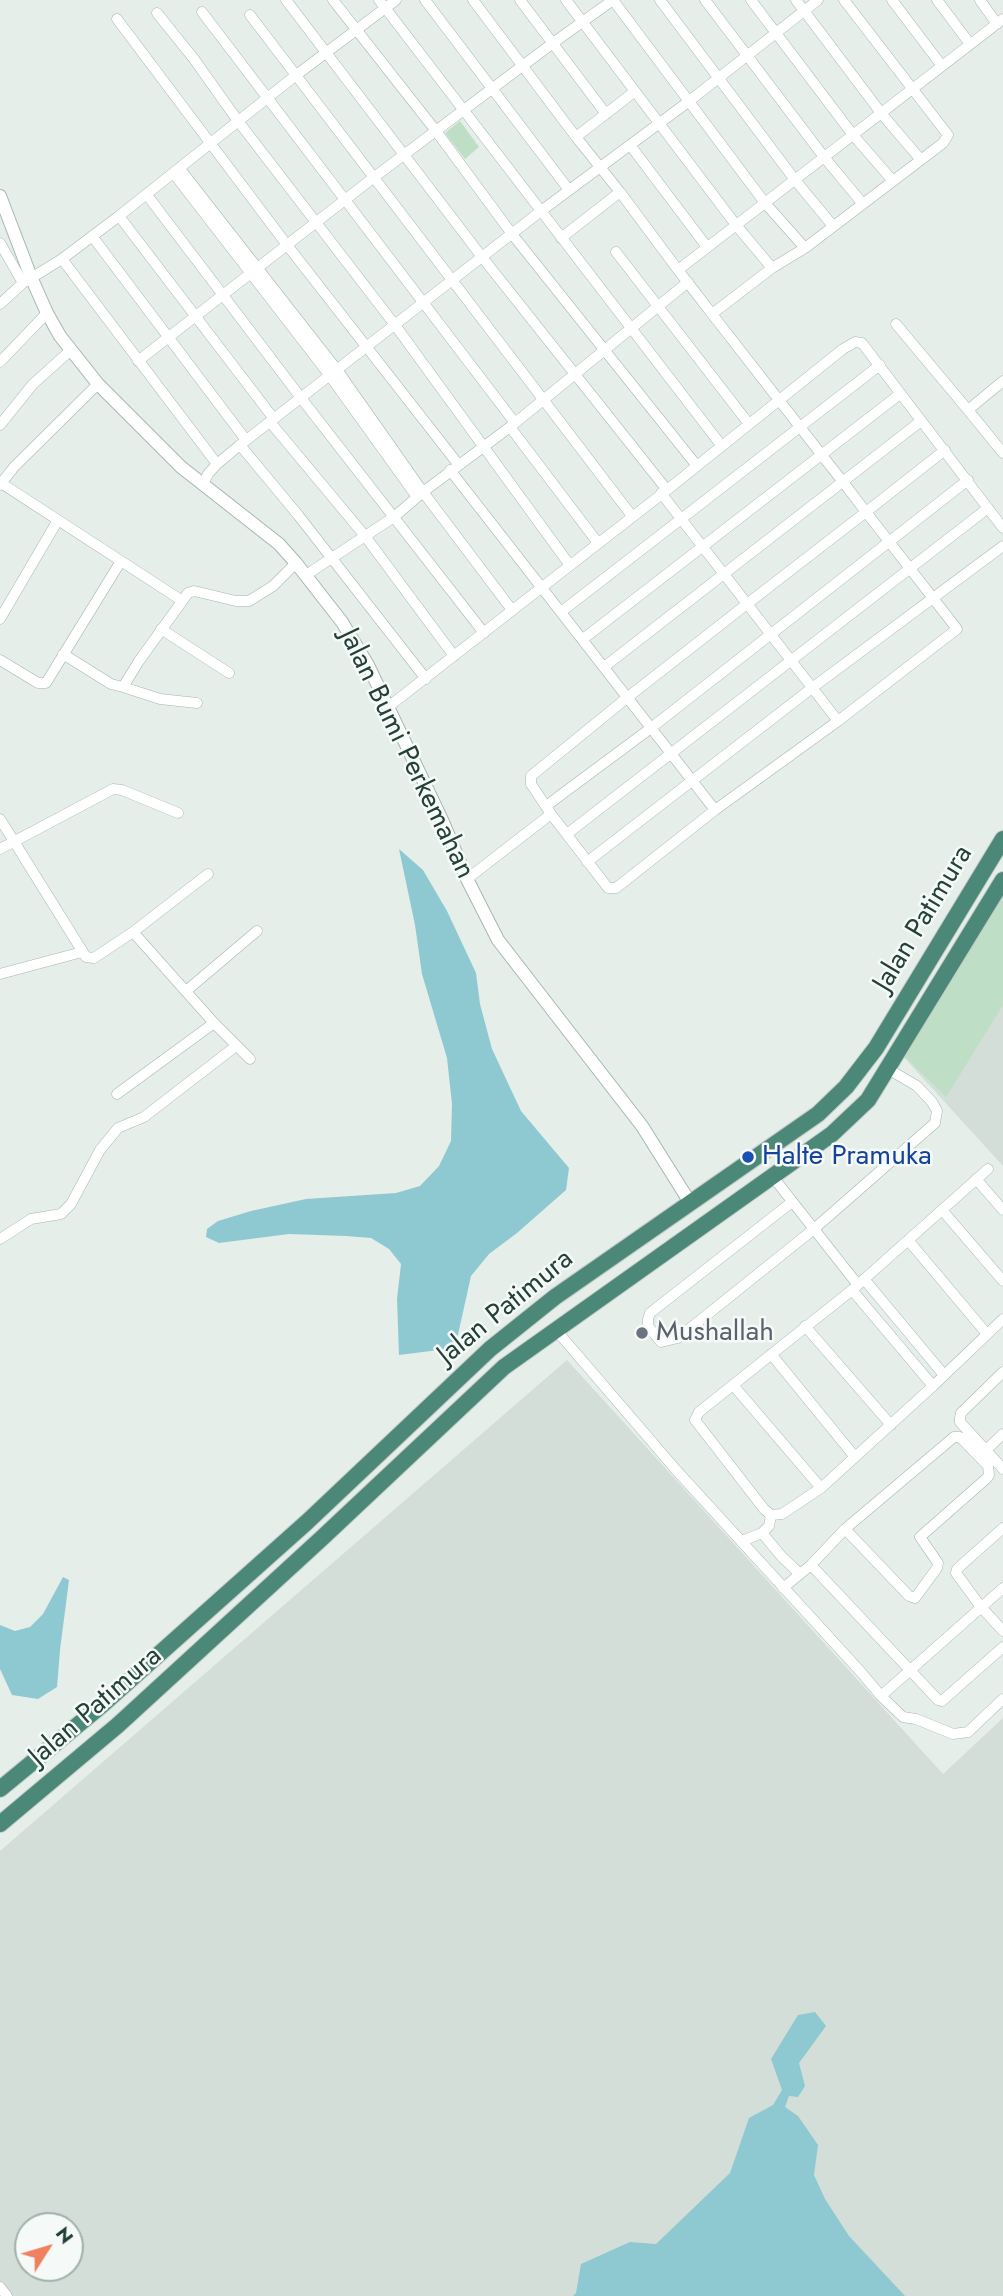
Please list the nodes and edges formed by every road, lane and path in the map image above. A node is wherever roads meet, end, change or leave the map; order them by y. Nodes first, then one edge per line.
1 (286, 0) edge
2 (333, 0) edge
3 (396, 0) edge
4 (425, 0) edge
5 (473, 0) edge
6 (520, 0) edge
7 (566, 0) edge
8 (613, 0) edge
9 (660, 0) edge
10 (705, 0) edge
11 (751, 0) edge
12 (796, 0) edge
13 (818, 0) edge
14 (844, 0) edge
15 (892, 0) edge
16 (937, 0) edge
17 (980, 0) edge
18 (382, 4) edge
19 (804, 11) junction
20 (202, 12) dead end
21 (157, 13) dead end
22 (250, 15) dead end
23 (117, 19) dead end
24 (1000, 22) edge
25 (583, 23) junction
26 (355, 29) junction
27 (775, 33) junction
28 (553, 43) junction
29 (970, 44) junction
30 (326, 52) junction
31 (747, 55) junction
32 (524, 65) junction
33 (942, 66) junction
34 (295, 76) junction
35 (718, 78) junction
36 (492, 88) junction
37 (914, 89) junction
38 (634, 92) junction
39 (267, 98) junction
40 (688, 102) junction
41 (463, 111) junction
42 (881, 113) junction
43 (606, 114) junction
44 (238, 121) junction
45 (657, 122) junction
46 (436, 131) junction
47 (853, 135) junction
48 (576, 137) junction
49 (211, 143) junction
50 (630, 145) junction
51 (405, 154) junction
52 (824, 157) junction
53 (921, 160) junction
54 (599, 167) junction
55 (177, 171) junction
56 (373, 178) junction
57 (795, 180) junction
58 (893, 181) junction
59 (569, 190) junction
60 (620, 192) junction
61 (147, 195) junction
62 (0, 196) edge
63 (344, 200) junction
64 (765, 203) junction
65 (863, 204) junction
66 (541, 211) junction
67 (119, 216) junction
68 (316, 222) junction
69 (736, 225) junction
70 (833, 226) junction
71 (512, 234) junction
72 (92, 236) junction
73 (561, 238) junction
74 (0, 243) edge
75 (287, 245) junction
76 (707, 247) junction
77 (805, 248) junction
78 (617, 252) dead end
79 (482, 257) junction
80 (62, 259) junction
81 (772, 268) junction
82 (678, 270) junction
83 (256, 271) junction
84 (27, 280) junction
85 (452, 280) junction
86 (688, 282) junction
87 (0, 287) edge
88 (9, 296) junction
89 (223, 296) junction
90 (423, 302) junction
91 (0, 304) edge
92 (658, 306) junction
93 (47, 313) junction
94 (712, 314) junction
95 (197, 317) junction
96 (896, 324) dead end
97 (395, 325) junction
98 (631, 328) junction
99 (169, 338) junction
100 (367, 348) junction
101 (71, 350) junction
102 (603, 351) junction
103 (138, 361) junction
104 (0, 362) edge
105 (880, 365) junction
106 (334, 373) junction
107 (575, 374) junction
108 (1003, 382) edge
109 (98, 384) junction
110 (900, 394) junction
111 (301, 398) junction
112 (545, 398) junction
113 (780, 401) junction
114 (968, 410) junction
115 (272, 421) junction
116 (922, 421) junction
117 (749, 424) junction
118 (0, 425) edge
119 (512, 425) junction
120 (800, 427) junction
121 (243, 443) junction
122 (722, 445) junction
123 (481, 446) junction
124 (945, 450) junction
125 (1003, 453) edge
126 (821, 454) junction
127 (217, 464) junction
128 (697, 466) junction
129 (454, 467) junction
130 (968, 480) junction
131 (843, 482) junction
132 (1, 484) edge
133 (203, 484) junction
134 (664, 492) junction
135 (420, 495) junction
136 (988, 508) junction
137 (866, 512) junction
138 (632, 516) junction
139 (394, 517) junction
140 (681, 519) junction
141 (58, 520) junction
142 (1003, 528) edge
143 (365, 536) junction
144 (889, 541) junction
145 (597, 543) junction
146 (1003, 546) edge
147 (703, 547) junction
148 (332, 558) junction
149 (121, 561) junction
150 (296, 563) junction
151 (569, 564) junction
152 (910, 568) junction
153 (724, 574) junction
154 (306, 575) junction
155 (541, 586) junction
156 (181, 600) junction
157 (934, 600) junction
158 (747, 604) junction
159 (512, 610) junction
160 (561, 612) junction
161 (0, 619) edge
162 (161, 629) junction
163 (484, 633) junction
164 (770, 634) junction
165 (583, 639) junction
166 (63, 654) junction
167 (454, 656) junction
168 (0, 660) edge
169 (791, 660) junction
170 (604, 667) junction
171 (229, 674) dead end
172 (426, 679) junction
173 (123, 687) junction
174 (812, 688) junction
175 (628, 698) junction
176 (197, 703) dead end
177 (388, 707) junction
178 (838, 721) junction
179 (651, 728) junction
180 (671, 753) junction
181 (693, 782) junction
182 (549, 810) junction
183 (715, 810) junction
184 (178, 813) dead end
185 (0, 819) edge
186 (567, 834) junction
187 (1003, 839) edge
188 (14, 842) junction
189 (0, 849) edge
190 (587, 862) junction
191 (208, 874) dead end
192 (467, 879) junction
193 (1003, 880) edge
194 (963, 903) junction
195 (982, 914) junction
196 (257, 931) dead end
197 (133, 932) junction
198 (82, 952) junction
199 (0, 974) edge
200 (187, 992) junction
201 (214, 1023) junction
202 (236, 1046) junction
203 (250, 1059) dead end
204 (888, 1069) junction
205 (117, 1094) dead end
206 (988, 1169) dead end
207 (773, 1177) junction
208 (976, 1179) junction
209 (792, 1202) junction
210 (691, 1204) junction
211 (942, 1210) junction
212 (1003, 1210) edge
213 (814, 1228) junction
214 (0, 1239) edge
215 (908, 1240) junction
216 (1003, 1281) edge
217 (858, 1285) junction
218 (1003, 1319) edge
219 (805, 1326) junction
220 (556, 1330) junction
221 (987, 1334) junction
222 (771, 1354) junction
223 (1003, 1372) edge
224 (944, 1375) junction
225 (733, 1385) junction
226 (933, 1386) junction
227 (891, 1424) junction
228 (1003, 1434) edge
229 (986, 1450) junction
230 (855, 1457) junction
231 (1003, 1469) edge
232 (821, 1488) junction
233 (771, 1515) junction
234 (1003, 1528) edge
235 (845, 1529) junction
236 (762, 1533) junction
237 (742, 1541) junction
238 (811, 1565) junction
239 (799, 1573) junction
240 (783, 1588) junction
241 (1003, 1588) edge
242 (981, 1607) junction
243 (1003, 1631) edge
244 (1003, 1647) edge
245 (909, 1671) junction
246 (881, 1696) junction
247 (1003, 1699) edge
248 (0, 1790) edge
249 (0, 1824) edge
250 (0, 2287) edge
251 (7, 2296) edge

1 - 30 street
2 - 26 street
3 - 18 street
4 - 36 street
5 - 32 street
6 - 28 street
7 - 25 street
8 - 25 street
8 - 40 street
9 - 35 street
10 - 31 street
11 - 27 street
12 - 19 street
13 - 19 street
14 - 37 street
15 - 33 street
16 - 29 street
17 - 24 street
18 - 26 street
18 - 41 street
19 - 27 street
19 - 42 street
20 - 39 street
21 - 44 street
22 - 34 street
23 - 49 street
24 - 29 street
25 - 28 street
25 - 38 street
26 - 30 street
26 - 46 street
27 - 31 street
27 - 47 street
28 - 32 street
28 - 43 street
29 - 33 street
30 - 34 street
30 - 51 street
31 - 35 street
31 - 52 street
32 - 36 street
32 - 48 street
33 - 37 street
34 - 39 street
34 - 56 street
35 - 40 street
35 - 57 street
36 - 41 street
36 - 59 street
37 - 42 street
37 - 53 street
38 - 43 street
38 - 45 street
39 - 44 street
39 - 63 street
40 - 45 street
40 - 64 street
41 - 46 street
41 - 66 street
42 - 47 street
42 - 53 street
43 - 48 street
44 - 49 street
44 - 68 street
45 - 50 street
45 - 69 street
46 - 51 street
46 - 71 street
47 - 52 street
47 - 58 street
48 - 54 street
49 - 55 street
49 - 75 street
50 - 54 street
50 - 76 street
51 - 56 street
51 - 79 street
52 - 57 street
52 - 65 street
53 - 58 street
54 - 59 street
54 - 60 street
55 - 61 street
55 - 83 street
56 - 63 street
56 - 85 street
57 - 64 street
57 - 70 street
58 - 65 street
59 - 66 street
60 - 73 street
60 - 82 street
61 - 67 street
61 - 89 street
62 - 84 street, Jalan Bumi Perkemahan
63 - 68 street
63 - 90 street
64 - 69 street
64 - 77 street
65 - 70 street
66 - 71 street
66 - 73 street
67 - 72 street
67 - 95 street
68 - 75 street
68 - 97 street
69 - 76 street
69 - 81 street
70 - 77 street
71 - 79 street
71 - 102 street
72 - 80 street
72 - 99 street
73 - 98 street
74 - 84 street
75 - 83 street
75 - 100 street
76 - 82 street
77 - 81 street
78 - 92 street
79 - 85 street
79 - 107 street
80 - 84 street
80 - 103 street
81 - 94 street
82 - 86 street
83 - 89 street
83 - 106 street
84 - 88 street
84 - 93 street, Jalan Bumi Perkemahan
85 - 90 street
85 - 112 street
86 - 92 street
86 - 94 street
87 - 88 street
88 - 91 street
89 - 95 street
89 - 111 street
90 - 97 street
90 - 119 street
92 - 98 street
92 - 117 street
93 - 101 street, Jalan Bumi Perkemahan
93 - 104 street
94 - 113 street
95 - 99 street
95 - 115 street
96 - 114 street
97 - 100 street
97 - 123 street
98 - 102 street
98 - 122 street
99 - 103 street
99 - 121 street
100 - 106 street
100 - 129 street
101 - 109 street, Jalan Bumi Perkemahan
101 - 118 street
102 - 107 street
102 - 128 street
103 - 127 street
105 - 110 street
105 - 113 street
105 - 120 street
106 - 111 street
106 - 135 street
107 - 112 street
107 - 134 street
108 - 114 street
109 - 132 street
109 - 133 street, Jalan Bumi Perkemahan
110 - 116 street
110 - 126 street
111 - 115 street
111 - 139 street
112 - 119 street
112 - 138 street
113 - 117 street
113 - 120 street
114 - 125 street
115 - 121 street
115 - 143 street
116 - 124 street
116 - 131 street
117 - 122 street
119 - 123 street
119 - 145 street
120 - 126 street
120 - 140 street
121 - 127 street
121 - 148 street
122 - 128 street
123 - 129 street
123 - 151 street
124 - 130 street
124 - 137 street
126 - 131 street
126 - 147 street
127 - 133 street
128 - 134 street
129 - 135 street
129 - 155 street
130 - 136 street
130 - 144 street
131 - 137 street
131 - 153 street
132 - 141 street
133 - 150 street, Jalan Bumi Perkemahan
134 - 138 street
134 - 140 street
135 - 139 street
135 - 159 street
136 - 142 street
136 - 152 street
137 - 144 street
137 - 158 street
138 - 145 street
139 - 143 street
139 - 163 street
140 - 147 street
140 - 160 street
141 - 149 street
141 - 161 street
143 - 148 street
143 - 167 street
144 - 152 street
144 - 164 street
145 - 151 street
146 - 157 street
147 - 153 street
147 - 165 street
148 - 154 street
148 - 172 street
149 - 156 street
149 - 166 street
150 - 154 street, Jalan Bumi Perkemahan
150 - 156 street
151 - 155 street
152 - 157 street
152 - 169 street
153 - 158 street
153 - 170 street
154 - 177 street, Jalan Bumi Perkemahan
155 - 159 street
155 - 160 street
156 - 162 street
157 - 174 street
157 - 178 street
158 - 164 street
158 - 175 street
159 - 163 street
160 - 165 street
162 - 171 street
162 - 173 street
163 - 167 street
164 - 169 street
164 - 179 street
165 - 170 street
166 - 168 street
166 - 173 street
167 - 172 street
169 - 174 street
169 - 180 street
170 - 175 street
172 - 177 street
173 - 176 street
174 - 178 street
174 - 181 street
175 - 179 street
175 - 182 street
177 - 192 street, Jalan Bumi Perkemahan
178 - 183 street
179 - 180 street
179 - 182 street
180 - 181 street
180 - 186 street
181 - 183 street
181 - 190 street
182 - 186 street
182 - 192 street
183 - 190 street
184 - 188 street
185 - 188 street
186 - 190 street
187 - 194 highway, Jalan Patimura
188 - 189 street
188 - 198 street
191 - 197 street
192 - 210 street, Jalan Bumi Perkemahan
193 - 195 highway, Jalan Patimura
194 - 195 highway
194 - 210 highway, Jalan Patimura
195 - 204 highway, Jalan Patimura
196 - 200 street
197 - 198 street
197 - 200 street
198 - 199 street
200 - 201 street
201 - 202 street
201 - 205 street
202 - 203 street
202 - 214 street
204 - 207 highway, Jalan Patimura
204 - 213 street
206 - 208 street
207 - 209 street
207 - 220 highway, Jalan Patimura
208 - 211 street
208 - 212 street
209 - 213 street
209 - 213 street
210 - 248 highway, Jalan Patimura
211 - 215 street
211 - 216 street
213 - 217 street
215 - 217 street
215 - 221 street
217 - 219 street
217 - 224 street
217 - 226 street
218 - 221 street
219 - 222 street
219 - 227 street
220 - 237 street
220 - 249 highway, Jalan Patimura
221 - 224 street
222 - 225 street
222 - 230 street
223 - 229 street
224 - 226 street
225 - 232 street
225 - 233 street
226 - 227 street
227 - 230 street
228 - 229 street
229 - 231 street
230 - 232 street
232 - 233 street
233 - 236 street
234 - 242 street
235 - 235 street
235 - 238 street
236 - 237 street
236 - 239 street
237 - 240 street
238 - 239 street
238 - 245 street
239 - 240 street
240 - 246 street
241 - 242 street
242 - 243 street
242 - 245 street
244 - 245 street
245 - 246 street
246 - 247 street
250 - 251 street

